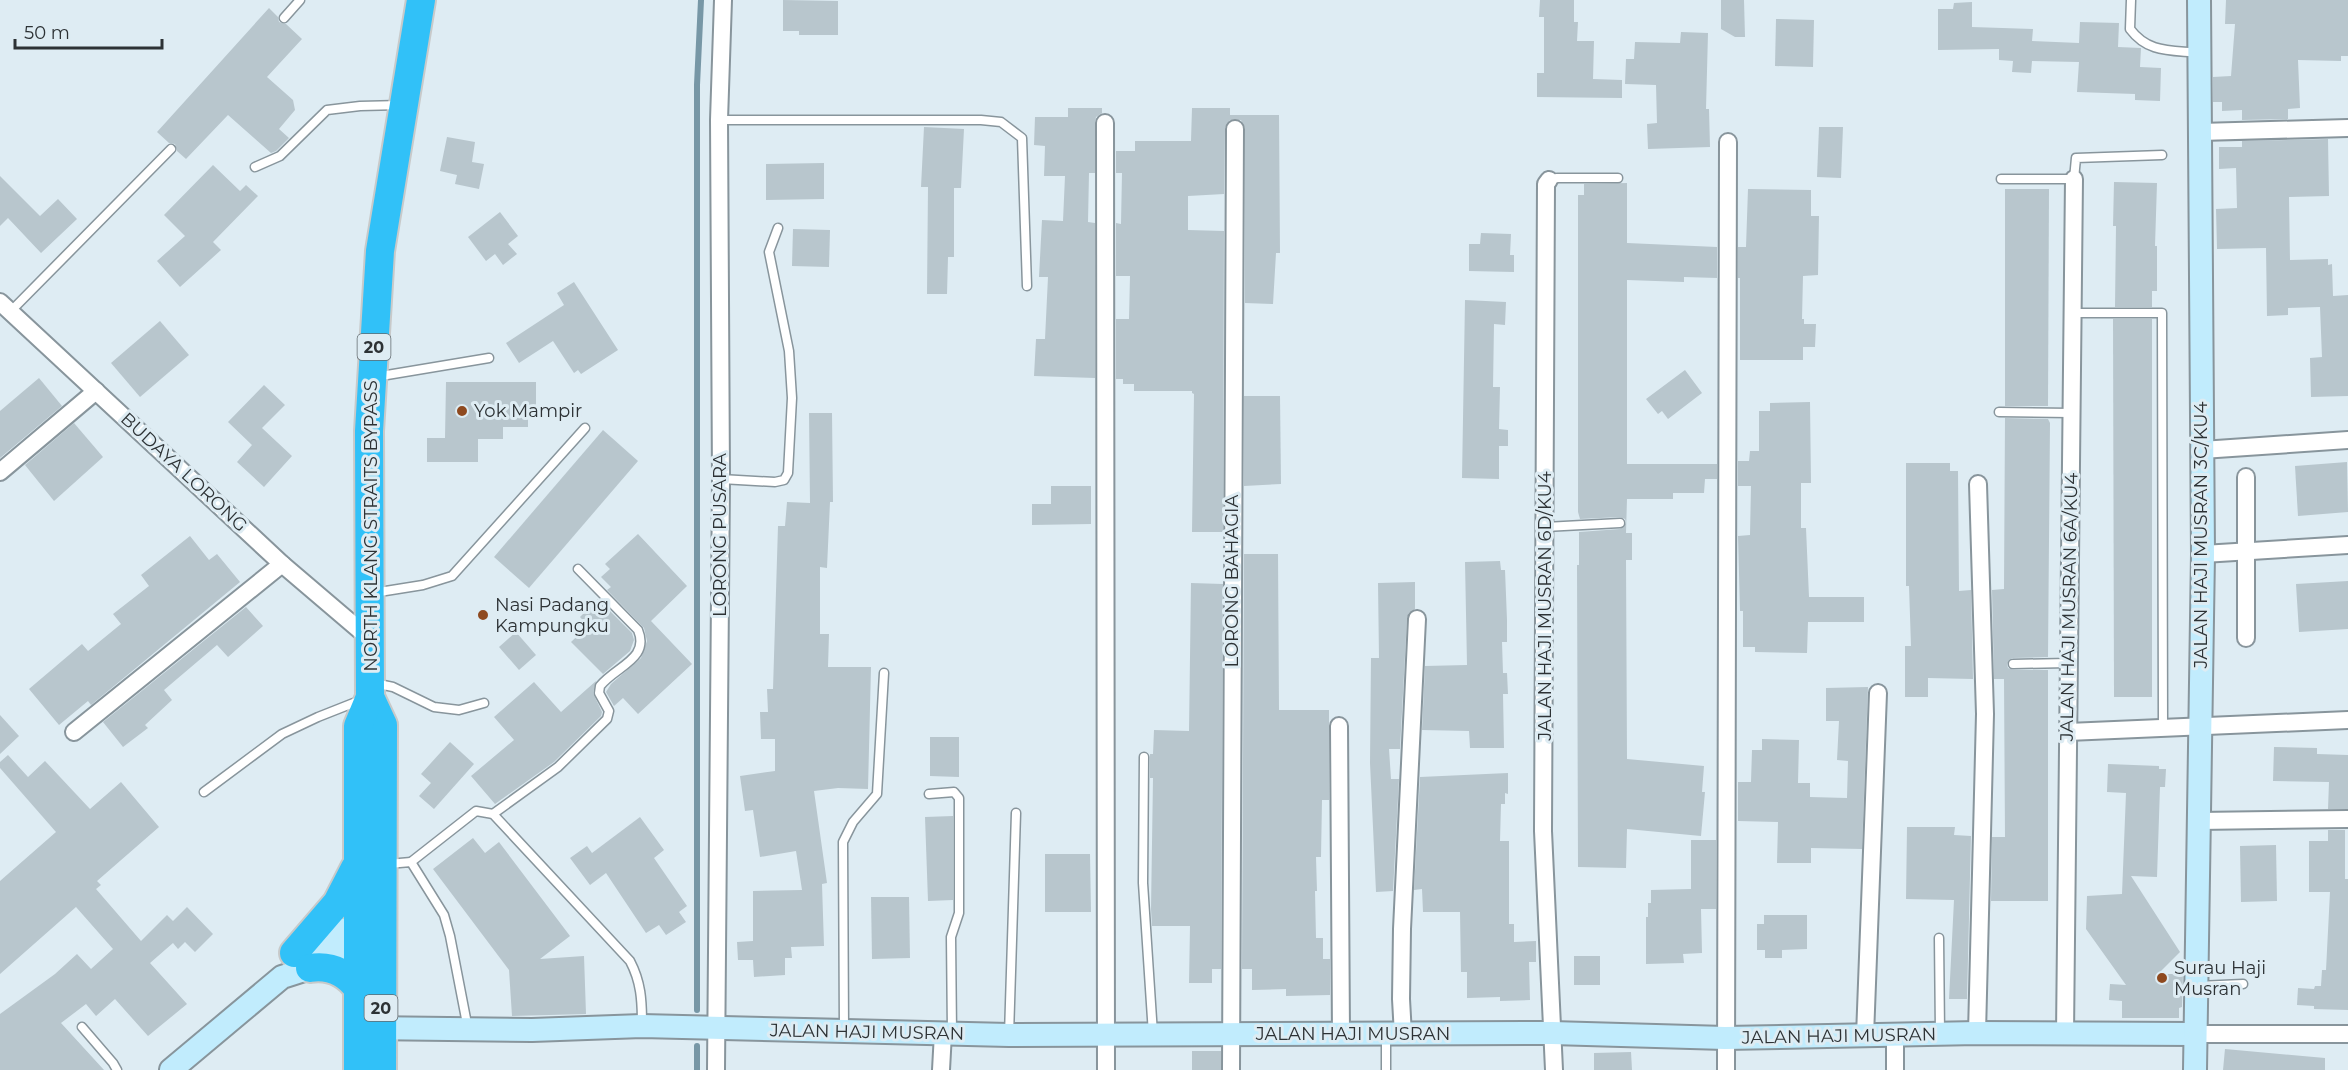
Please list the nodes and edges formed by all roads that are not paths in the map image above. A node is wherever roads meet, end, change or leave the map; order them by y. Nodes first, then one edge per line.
1 (300, 0) edge
2 (421, 0) edge
3 (723, 0) edge
4 (2131, 0) edge
5 (2199, 0) edge
6 (284, 18) dead end
7 (2200, 53) junction
8 (404, 105) junction
9 (719, 120) junction
10 (1106, 123) dead end
11 (2348, 128) edge
12 (1235, 129) dead end
13 (2200, 132) junction
14 (1728, 142) dead end
15 (171, 149) dead end
16 (2162, 156) dead end
17 (255, 167) dead end
18 (1618, 178) dead end
19 (2001, 179) dead end
20 (2074, 179) junction
21 (1549, 180) joint
22 (778, 228) dead end
23 (1027, 286) dead end
24 (3, 311) edge
25 (2072, 313) junction
26 (489, 358) dead end
27 (372, 377) junction
28 (96, 391) junction
29 (1999, 412) dead end
30 (2070, 413) junction
31 (585, 428) dead end
32 (2348, 440) edge
33 (2202, 450) junction
34 (0, 472) edge
35 (2246, 477) dead end
36 (721, 479) junction
37 (1978, 484) dead end
38 (1620, 524) dead end
39 (1545, 527) junction
40 (2348, 545) edge
41 (2247, 552) junction
42 (2203, 554) junction
43 (282, 564) junction
44 (578, 569) dead end
45 (370, 594) junction
46 (1418, 619) dead end
47 (2246, 638) dead end
48 (370, 639) junction
49 (2068, 663) junction
50 (2013, 664) dead end
51 (884, 673) dead end
52 (370, 689) junction
53 (1878, 693) dead end
54 (484, 703) dead end
55 (2348, 720) edge
56 (1339, 726) dead end
57 (2200, 728) junction
58 (2163, 729) junction
59 (74, 732) dead end
60 (2068, 732) junction
61 (1144, 756) dead end
62 (204, 792) dead end
63 (929, 794) dead end
64 (1016, 813) dead end
65 (493, 814) junction
66 (2348, 819) edge
67 (2198, 821) junction
68 (411, 862) junction
69 (369, 865) junction
70 (369, 936) junction
71 (1938, 938) dead end
72 (295, 966) junction
73 (2243, 984) dead end
74 (2195, 986) junction
75 (358, 989) junction
76 (642, 1026) junction
77 (82, 1027) dead end
78 (370, 1028) junction
79 (715, 1028) junction
80 (949, 1028) junction
81 (468, 1030) junction
82 (844, 1030) junction
83 (1397, 1030) junction
84 (1231, 1033) junction
85 (1552, 1033) junction
86 (1977, 1033) junction
87 (1154, 1034) junction
88 (1341, 1034) junction
89 (1940, 1034) junction
90 (2194, 1034) junction
91 (2348, 1034) edge
92 (1009, 1035) junction
93 (1107, 1035) junction
94 (1865, 1035) junction
95 (2065, 1035) junction
96 (1895, 1036) junction
97 (1725, 1038) junction
98 (117, 1070) edge
99 (171, 1070) edge
100 (358, 1070) edge
101 (382, 1070) edge
102 (716, 1070) edge
103 (941, 1070) edge
104 (1106, 1070) edge
105 (1231, 1070) edge
106 (1386, 1070) edge
107 (1554, 1070) edge
108 (1726, 1070) edge
109 (1895, 1070) edge
110 (2194, 1070) edge

1 - 6 lane
2 - 8 highway, NORTH KLANG STRAITS BYPASS / 20
3 - 9 street, LORONG PUSARA
4 - 7 lane
5 - 7 street, JALAN HAJI MUSRAN 3C/KU4
7 - 13 street, JALAN HAJI MUSRAN 3C/KU4
8 - 17 lane
8 - 27 highway, NORTH KLANG STRAITS BYPASS / 20
9 - 23 lane
9 - 36 street, LORONG PUSARA
10 - 93 street
11 - 13 street
12 - 84 street, LORONG BAHAGIA
13 - 33 street, JALAN HAJI MUSRAN 3C/KU4
14 - 97 street
15 - 24 lane
16 - 20 lane
18 - 21 lane
19 - 20 lane
20 - 25 street, JALAN HAJI MUSRAN 6A/KU4
21 - 39 street, JALAN HAJI MUSRAN 6D/KU4
22 - 36 lane
24 - 28 street, BUDAYA LORONG
25 - 30 street, JALAN HAJI MUSRAN 6A/KU4
25 - 58 lane
26 - 27 lane
27 - 45 highway, NORTH KLANG STRAITS BYPASS / 20
28 - 34 street
28 - 43 street, BUDAYA LORONG
29 - 30 lane
30 - 49 street, JALAN HAJI MUSRAN 6A/KU4
31 - 45 lane
32 - 33 street
33 - 42 street, JALAN HAJI MUSRAN 3C/KU4
35 - 41 street
36 - 79 street, LORONG PUSARA
37 - 86 street
38 - 39 lane
39 - 85 street, JALAN HAJI MUSRAN 6D/KU4
40 - 41 street
41 - 42 street
41 - 47 street
42 - 57 street, JALAN HAJI MUSRAN 3C/KU4
43 - 48 street, BUDAYA LORONG
43 - 59 street
44 - 65 lane
45 - 48 highway, NORTH KLANG STRAITS BYPASS / 20
46 - 83 street
48 - 52 highway, NORTH KLANG STRAITS BYPASS / 20
49 - 50 lane
49 - 60 street, JALAN HAJI MUSRAN 6A/KU4
51 - 82 lane
52 - 54 lane
52 - 62 lane
52 - 69 highway, NORTH KLANG STRAITS BYPASS / 20
53 - 94 street
55 - 57 street
56 - 88 street
57 - 58 street
57 - 67 street, JALAN HAJI MUSRAN 3C/KU4
58 - 60 street
60 - 95 street, JALAN HAJI MUSRAN 6A/KU4
61 - 87 lane
63 - 80 lane
64 - 92 lane
65 - 68 lane
65 - 76 lane
66 - 67 street
67 - 74 street, JALAN HAJI MUSRAN 3C/KU4
68 - 69 lane
68 - 81 lane
69 - 70 highway, NORTH KLANG STRAITS BYPASS / 20
69 - 72 highway
70 - 72 street
70 - 75 highway, NORTH KLANG STRAITS BYPASS / 20
70 - 78 highway, NORTH KLANG STRAITS BYPASS / 20
71 - 89 lane
72 - 75 highway
72 - 99 street
73 - 74 lane
74 - 90 street, JALAN HAJI MUSRAN 3C/KU4
75 - 78 highway, NORTH KLANG STRAITS BYPASS / 20
76 - 79 street, JALAN HAJI MUSRAN
76 - 81 street, JALAN HAJI MUSRAN
77 - 98 lane
78 - 81 street, JALAN HAJI MUSRAN
78 - 100 highway, NORTH KLANG STRAITS BYPASS / 20
78 - 101 highway, NORTH KLANG STRAITS BYPASS / 20
79 - 82 street, JALAN HAJI MUSRAN
79 - 102 street, LORONG PUSARA
80 - 82 street, JALAN HAJI MUSRAN
80 - 92 street, JALAN HAJI MUSRAN
80 - 103 street
83 - 85 street, JALAN HAJI MUSRAN
83 - 88 street, JALAN HAJI MUSRAN
83 - 106 lane
84 - 87 street, JALAN HAJI MUSRAN
84 - 88 street, JALAN HAJI MUSRAN
84 - 105 street, LORONG BAHAGIA
85 - 97 street, JALAN HAJI MUSRAN
85 - 107 street, JALAN HAJI MUSRAN 6D/KU4
86 - 89 street, JALAN HAJI MUSRAN
86 - 95 street, JALAN HAJI MUSRAN
87 - 93 street, JALAN HAJI MUSRAN
89 - 96 street, JALAN HAJI MUSRAN
90 - 91 street, JALAN HAJI MUSRAN
90 - 95 street, JALAN HAJI MUSRAN
90 - 110 street, JALAN HAJI MUSRAN 3C/KU4
92 - 93 street, JALAN HAJI MUSRAN
93 - 104 street
94 - 96 street, JALAN HAJI MUSRAN
94 - 97 street, JALAN HAJI MUSRAN
96 - 109 street
97 - 108 street

